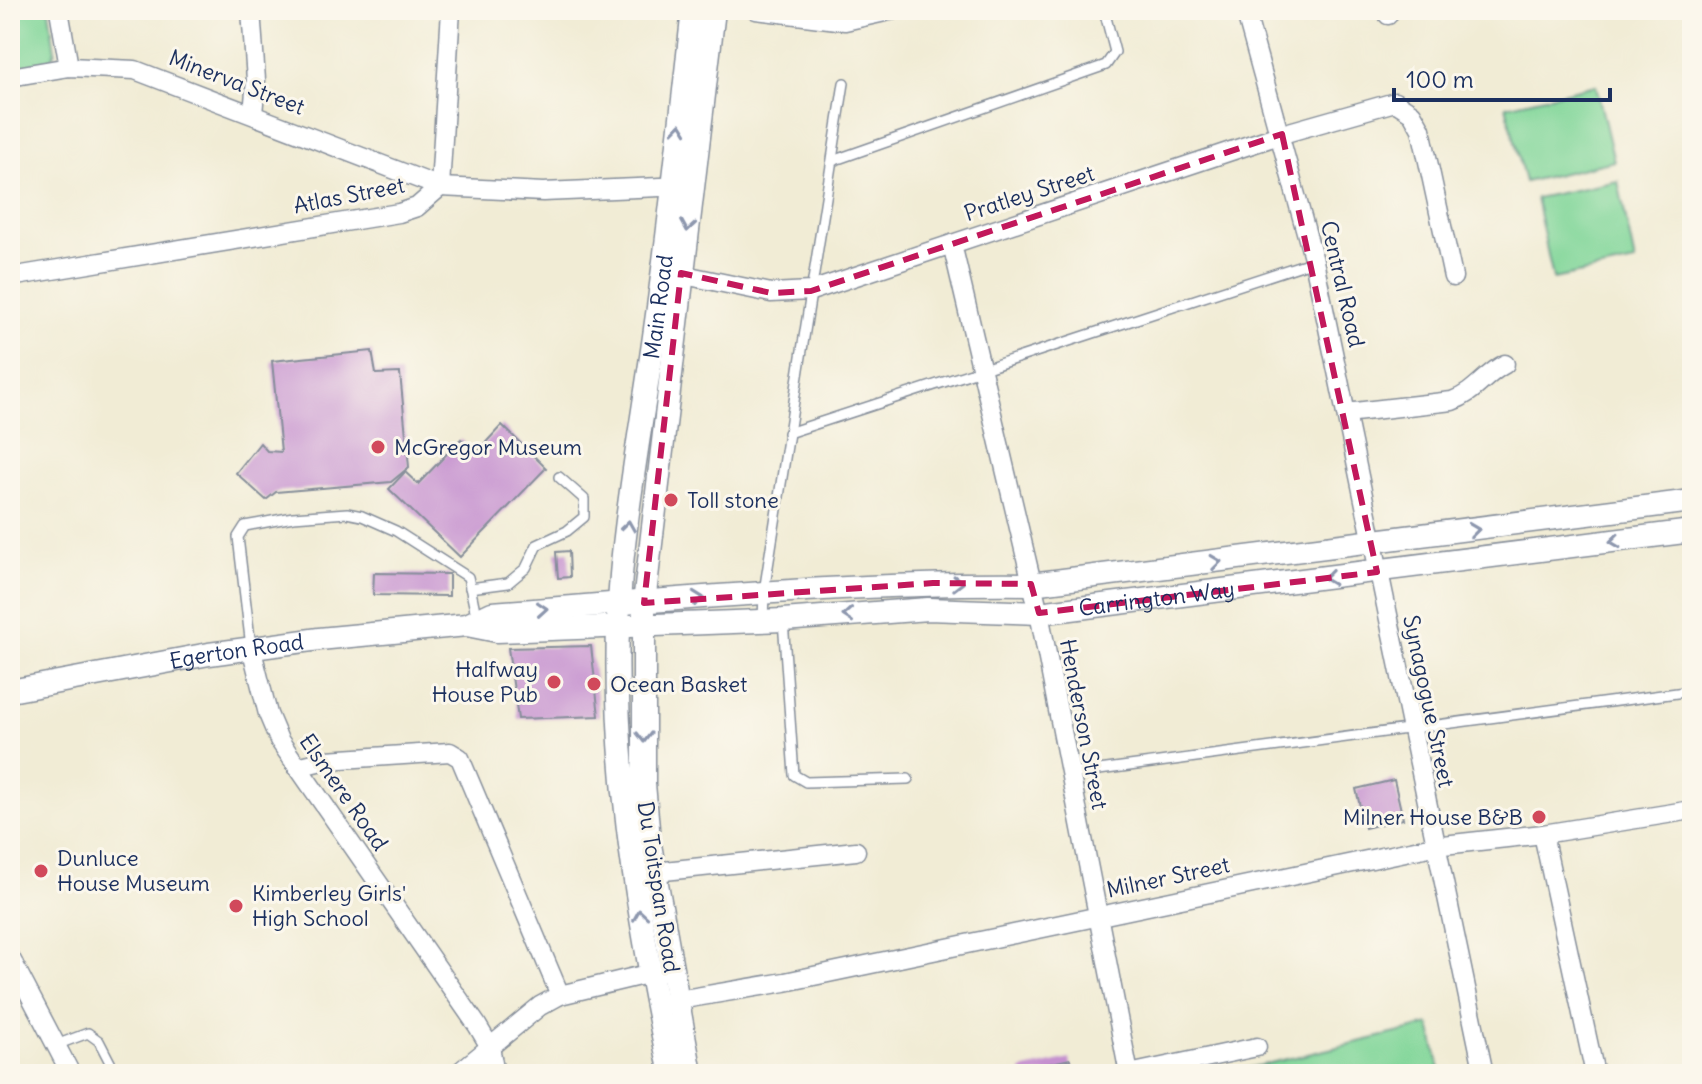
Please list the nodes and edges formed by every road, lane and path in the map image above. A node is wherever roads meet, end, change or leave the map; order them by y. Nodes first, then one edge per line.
1 (59, 10) edge
2 (251, 10) edge
3 (451, 10) edge
4 (693, 10) edge
5 (714, 10) edge
6 (756, 10) edge
7 (894, 10) edge
8 (1104, 10) edge
9 (1245, 10) edge
10 (855, 15) edge
11 (69, 67) junction
12 (10, 77) edge
13 (844, 83) dead end
14 (253, 114) junction
15 (1282, 134) junction
16 (835, 160) junction
17 (684, 186) junction
18 (440, 187) junction
19 (952, 244) junction
20 (1314, 261) junction
21 (672, 272) junction
22 (10, 277) edge
23 (1453, 277) dead end
24 (811, 291) junction
25 (1505, 364) dead end
26 (981, 368) junction
27 (1346, 413) junction
28 (788, 433) junction
29 (559, 477) dead end
30 (1692, 501) edge
31 (1692, 531) edge
32 (1371, 543) junction
33 (1377, 572) junction
34 (1031, 584) junction
35 (470, 588) junction
36 (764, 592) junction
37 (644, 613) junction
38 (1039, 613) junction
39 (620, 614) junction
40 (773, 620) junction
41 (474, 624) junction
42 (251, 647) junction
43 (10, 691) edge
44 (1692, 691) edge
45 (1411, 729) junction
46 (297, 767) junction
47 (1068, 774) junction
48 (908, 779) dead end
49 (1692, 810) edge
50 (1543, 834) junction
51 (1434, 846) junction
52 (856, 851) dead end
53 (644, 874) junction
54 (1096, 916) junction
55 (10, 957) edge
56 (660, 971) junction
57 (560, 995) junction
58 (666, 1002) junction
59 (56, 1045) junction
60 (490, 1047) junction
61 (1257, 1047) dead end
62 (71, 1074) edge
63 (116, 1074) edge
64 (457, 1074) edge
65 (495, 1074) edge
66 (671, 1074) edge
67 (691, 1074) edge
68 (1129, 1074) edge
69 (1484, 1074) edge
70 (1595, 1074) edge

1 - 11 street
2 - 14 street
3 - 18 street
17 -> 4 street, Main Road
5 - 17 street, Main Road
6 - 10 street
7 - 10 street
8 - 16 lane
9 - 15 street, Central Road
11 - 12 street, Minerva Street
11 - 14 street, Minerva Street
13 - 16 lane
14 - 18 street, Minerva Street
15 - 19 street, Pratley Street
15 - 20 street, Central Road
15 - 23 street, Pratley Street
16 - 24 lane
17 - 18 street
17 - 21 street, Main Road
18 - 22 street, Atlas Street
19 - 24 street, Pratley Street
19 - 26 street, Henderson Street
20 - 26 lane
20 - 27 street, Central Road
21 - 24 street, Pratley Street
21 - 37 street, Main Road
39 -> 21 street, Main Road
24 - 28 lane
25 - 27 street
26 - 28 lane
26 - 34 street, Henderson Street
27 - 32 street, Central Road
28 - 36 lane
29 - 35 lane
32 -> 30 street, Carrington Way
31 -> 33 street, Carrington Way
32 - 33 street, Central Road
34 -> 32 street, Carrington Way
33 -> 38 street, Carrington Way
33 - 45 street, Synagogue Street
36 -> 34 street, Carrington Way
34 - 38 street, Henderson Street
35 - 41 lane
35 - 42 lane
37 -> 36 street, Carrington Way
36 - 40 lane
37 - 39 street, Carrington Way
37 - 40 street, Carrington Way
37 -> 53 street, Du Toitspan Road
38 -> 40 street, Carrington Way
38 - 47 street, Henderson Street
39 - 41 street, Egerton Road
39 - 53 street, Du Toitspan Road
40 - 48 lane
41 - 42 street, Egerton Road
42 - 43 street, Egerton Road
42 - 46 street, Elsmere Road
44 - 45 lane
45 - 47 lane
45 - 51 street, Synagogue Street
46 - 57 street
46 - 60 street, Elsmere Road
47 - 54 street, Henderson Street
49 - 50 street, Milner Street
50 - 51 street, Milner Street
50 - 70 street
51 - 54 street, Milner Street
51 - 69 street, Synagogue Street
52 - 53 street
53 - 56 street, Du Toitspan Road
54 - 58 street, Milner Street
54 - 68 street, Henderson Street
55 - 59 street
56 - 57 street
56 - 58 street, Du Toitspan Road
57 - 60 street
58 - 66 street, Du Toitspan Road
58 - 67 street, Du Toitspan Road
59 - 62 street
59 - 63 lane
60 - 64 street
60 - 65 street, Elsmere Road
61 - 68 street

